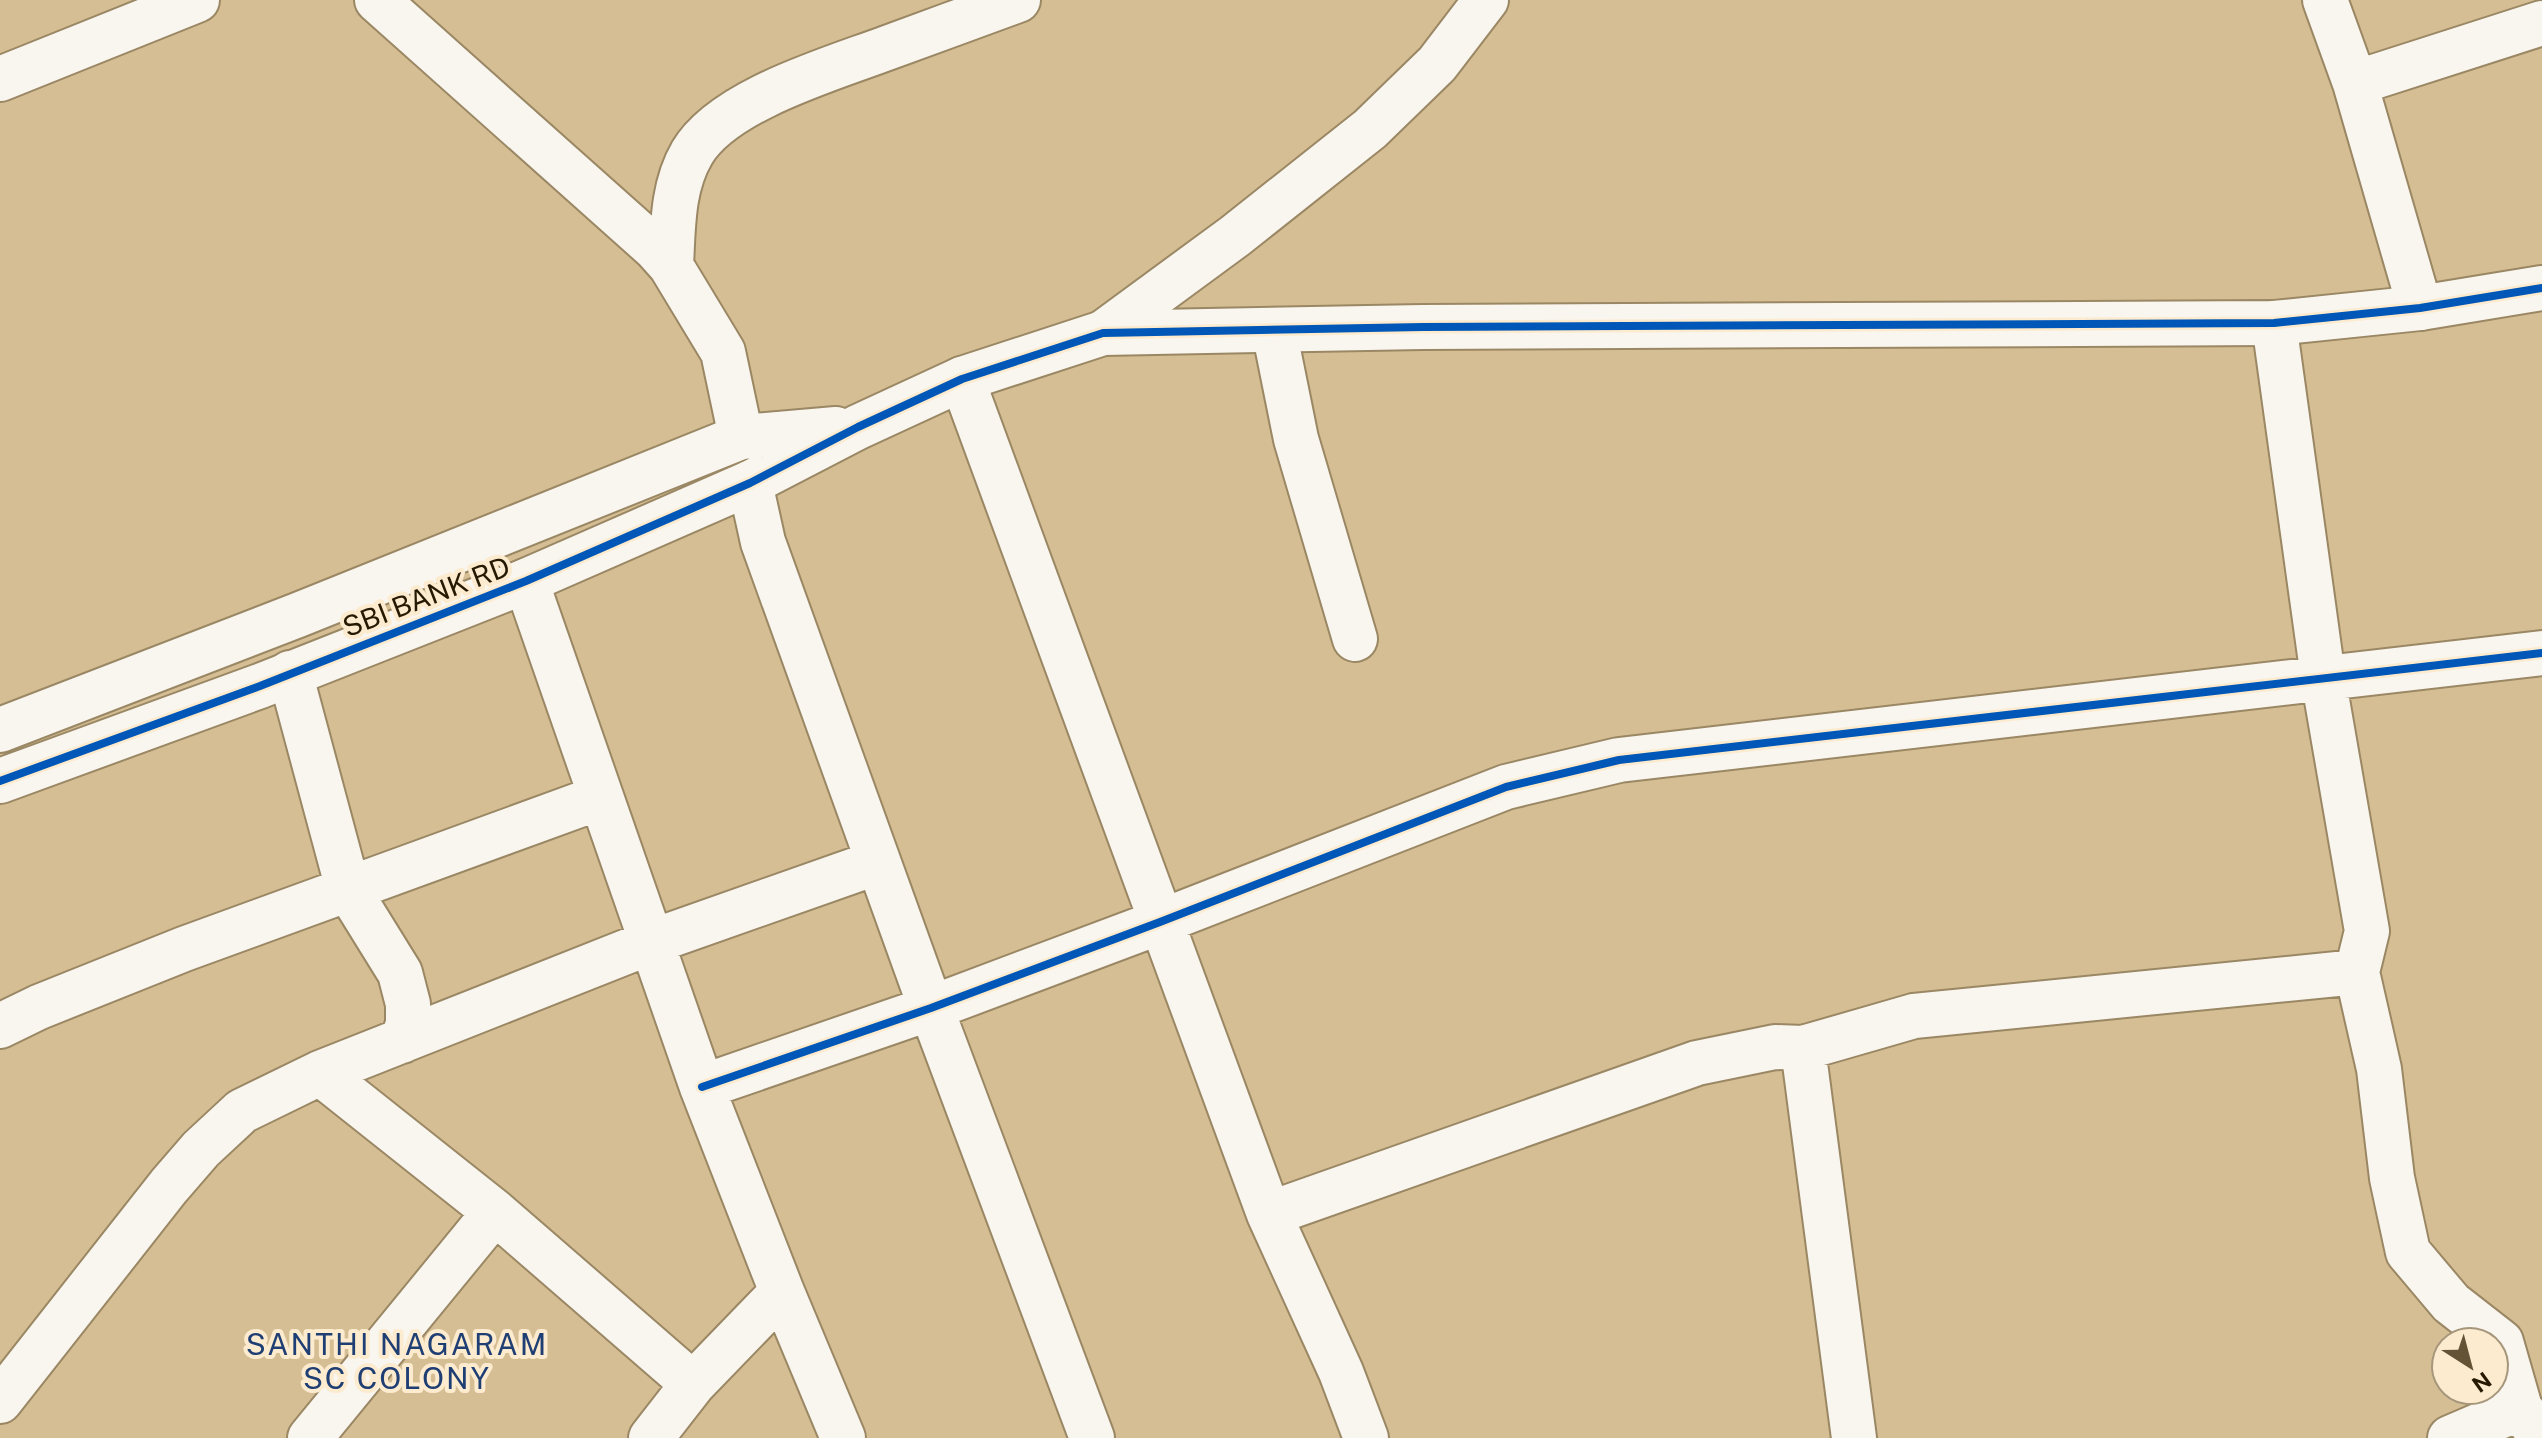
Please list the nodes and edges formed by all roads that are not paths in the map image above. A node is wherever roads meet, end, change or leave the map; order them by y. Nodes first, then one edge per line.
1 (197, 0) edge
2 (377, 0) edge
3 (1018, 0) edge
4 (1486, 0) edge
5 (2325, 0) edge
6 (2542, 23) edge
7 (0, 79) edge
8 (2355, 83) junction
9 (671, 266) junction
10 (2542, 288) edge
11 (2420, 308) junction
12 (2274, 323) junction
13 (1274, 330) junction
14 (1103, 333) junction
15 (962, 379) junction
16 (858, 427) junction
17 (741, 437) junction
18 (750, 483) junction
19 (526, 581) junction
20 (1355, 639) dead end
21 (2542, 653) edge
22 (290, 673) junction
23 (2323, 677) junction
24 (0, 730) edge
25 (0, 781) edge
26 (601, 797) junction
27 (878, 862) junction
28 (348, 889) junction
29 (1160, 922) junction
30 (651, 942) junction
31 (2357, 972) junction
32 (931, 1008) junction
33 (0, 1026) edge
34 (402, 1041) junction
35 (1803, 1048) junction
36 (320, 1073) junction
37 (702, 1087) junction
38 (495, 1212) junction
39 (1269, 1214) junction
40 (782, 1292) junction
41 (693, 1384) junction
42 (0, 1401) edge
43 (2531, 1423) edge
44 (310, 1438) edge
45 (651, 1438) edge
46 (843, 1438) edge
47 (1092, 1438) edge
48 (1366, 1438) edge
49 (1854, 1438) edge
50 (2450, 1438) edge

1 - 7 street
2 - 9 street
3 - 9 street
4 - 14 street
5 - 8 street
6 - 8 street
8 - 11 street
9 - 17 street
10 - 11 street
11 - 12 street
12 - 13 street
12 - 23 street
13 - 14 street
13 - 20 street
14 - 15 street
15 - 16 street
15 - 29 street
16 - 17 street, SBI BANK RD
16 - 18 street, SBI BANK RD
17 - 24 street, SBI BANK RD
18 - 19 street, SBI BANK RD
18 - 27 street
19 - 22 street, SBI BANK RD
19 - 26 street
21 - 23 street
22 - 25 street, SBI BANK RD
22 - 28 street
23 - 29 street
23 - 31 street
26 - 28 street
26 - 30 street
27 - 30 street
27 - 32 street
28 - 33 street
28 - 34 street
29 - 32 street
29 - 39 street
30 - 34 street
30 - 37 street
31 - 35 street
31 - 43 street
32 - 37 street
32 - 47 street
34 - 36 street
35 - 39 street
35 - 49 street
36 - 38 street
36 - 42 street
37 - 40 street
38 - 41 street
38 - 44 street
39 - 48 street
40 - 41 street
40 - 46 street
41 - 45 street
43 - 50 street

